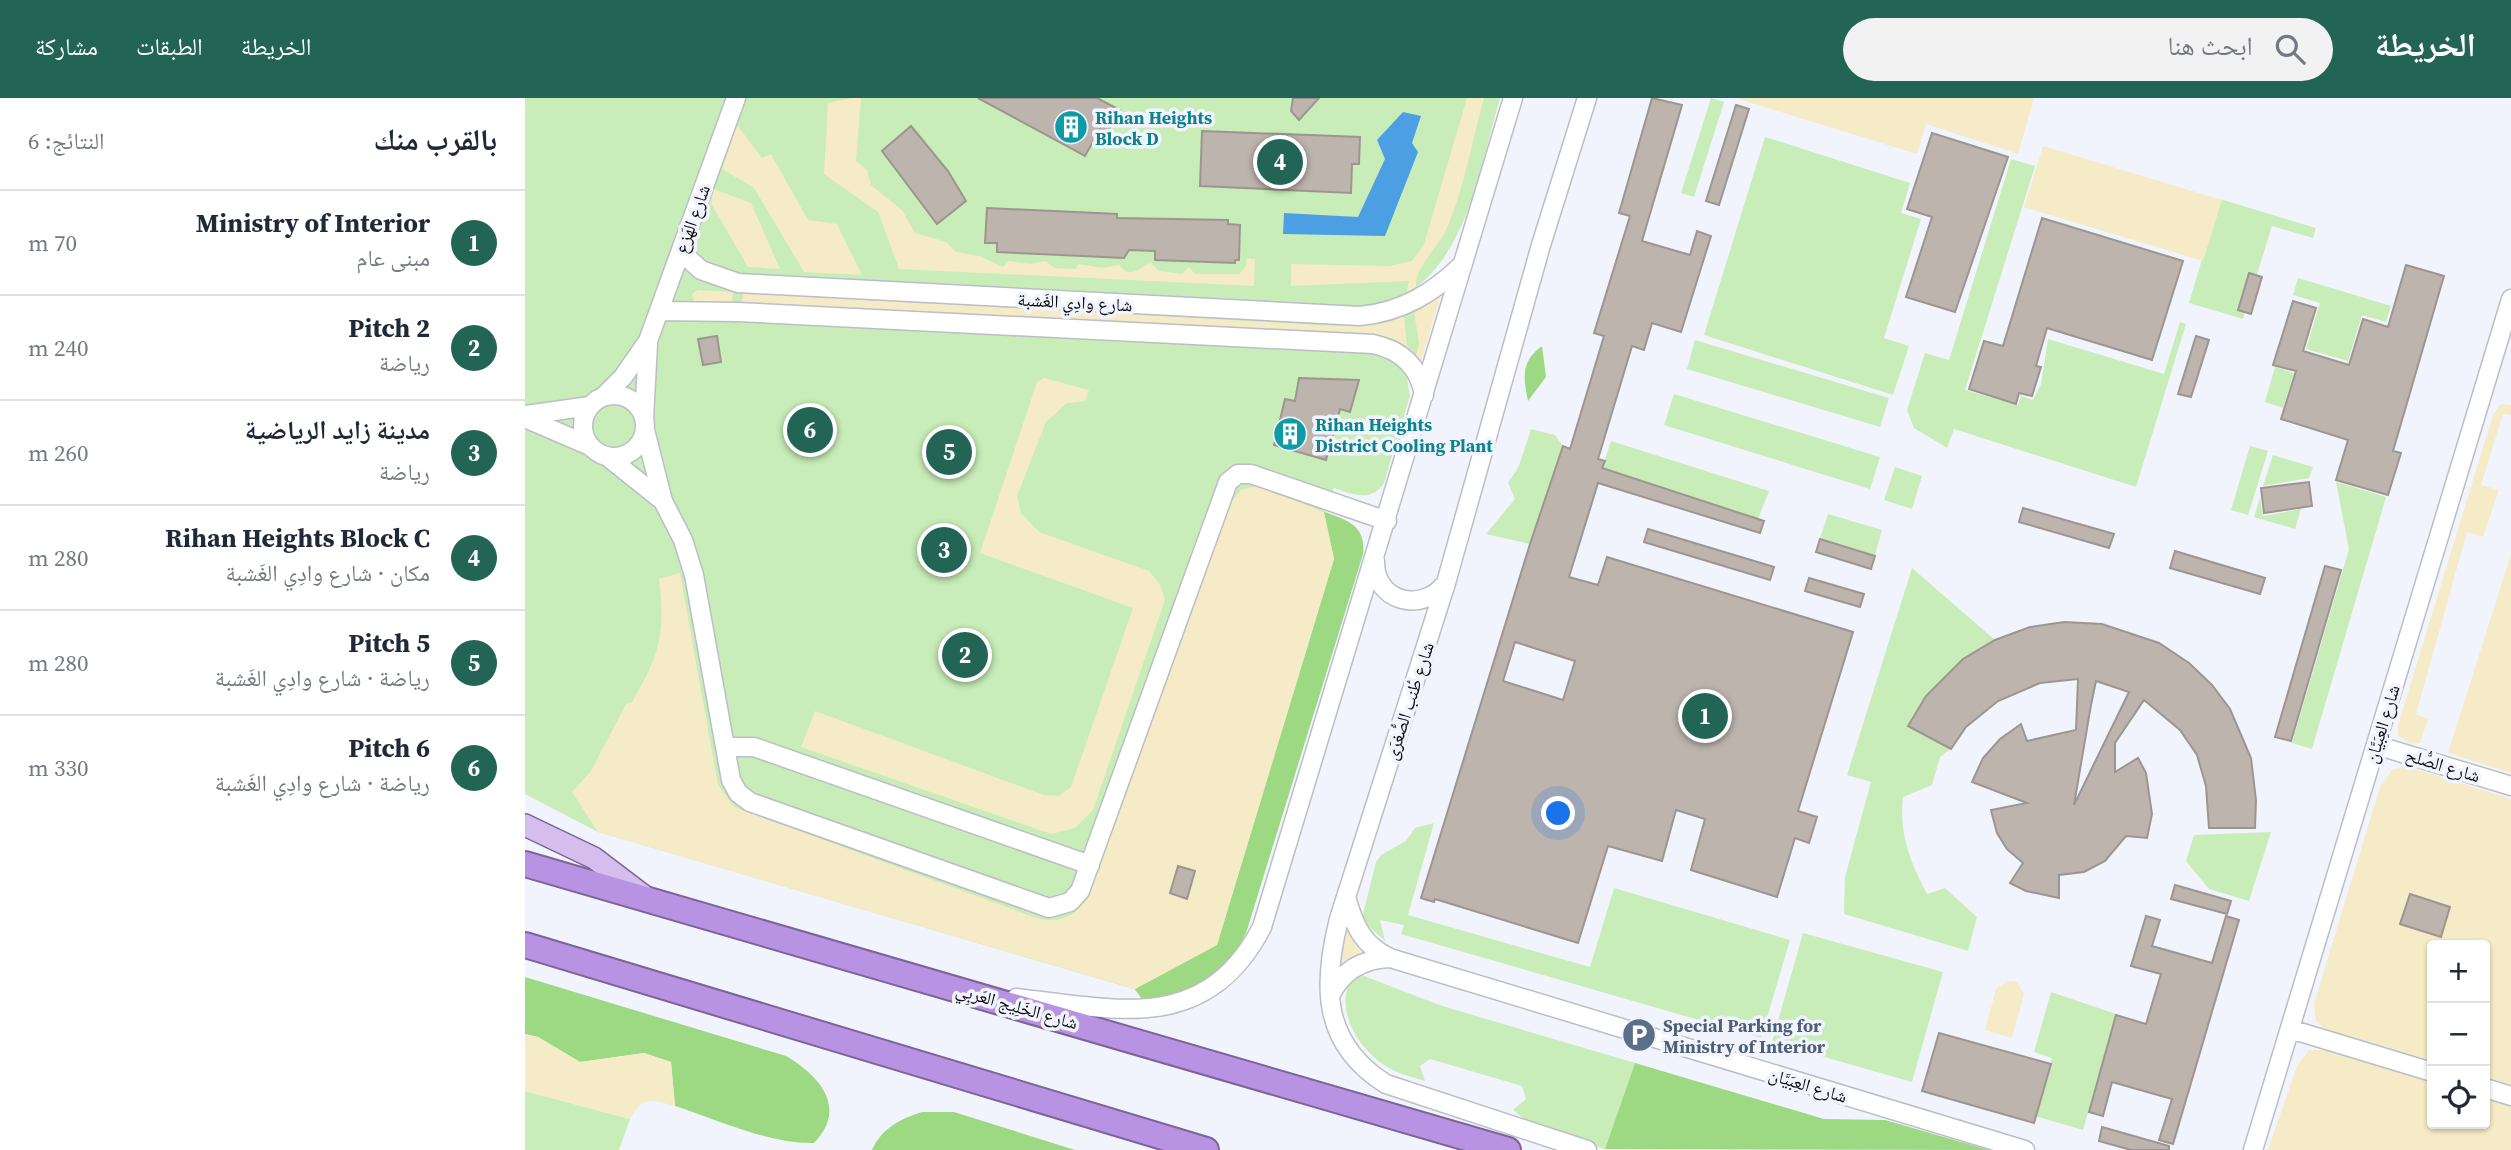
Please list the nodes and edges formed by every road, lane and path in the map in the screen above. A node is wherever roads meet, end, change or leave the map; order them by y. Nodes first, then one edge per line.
1 (736, 98) edge
2 (1513, 98) edge
3 (1587, 98) edge
4 (681, 252) junction
5 (1463, 264) junction
6 (2511, 299) edge
7 (659, 311) junction
8 (648, 341) junction
9 (1425, 395) junction
10 (596, 402) junction
11 (525, 417) edge
12 (644, 424) junction
13 (590, 446) junction
14 (608, 457) junction
15 (663, 501) junction
16 (1387, 521) junction
17 (1375, 557) junction
18 (1447, 583) junction
19 (2376, 745) junction
20 (725, 747) junction
21 (2511, 786) edge
22 (525, 825) edge
23 (525, 864) edge
24 (1090, 865) junction
25 (1346, 897) junction
26 (652, 903) junction
27 (525, 945) edge
28 (1391, 958) junction
29 (971, 993) junction
30 (1329, 999) junction
31 (2290, 1029) junction
32 (2427, 1070) edge
33 (2490, 1090) edge
34 (2511, 1096) edge
35 (1206, 1150) edge
36 (1508, 1150) edge
37 (1587, 1150) edge
38 (2025, 1150) edge
39 (2253, 1150) edge

1 - 4 street, شارع الهَزع
2 - 5 street
3 - 18 street, شارع طُنب الصُّغرَى
4 - 5 street, شارع وادِي الغَشبة
4 - 7 street, شارع الهَزع
5 - 9 street
6 - 19 street, شارع العِبَيَّان
7 - 8 street, شارع الهَزع
7 - 9 street, شارع وادِي الغَشبة
8 - 10 street, شارع الهَزع
8 - 12 street, شارع الهَزع
9 - 16 street
10 - 11 street
10 - 12 street
10 - 13 street
11 - 13 street
12 - 14 street
12 - 15 street, شارع الهَزع
13 - 14 street
14 - 15 street
15 - 20 street
16 - 17 street
16 - 24 street
17 - 18 street
17 - 29 street
18 - 25 street, شارع طُنب الصُّغرَى
19 - 21 street, شارع الصُّلح
19 - 31 street, شارع العِبَيَّان
20 - 24 street
20 - 24 street
22 - 26 main road
23 - 26 highway, شارع الخَلِيج العَربِي
25 - 28 street, شارع العِبَيَّان
25 - 30 street, شارع طُنب الصُّغرَى
26 - 29 highway, شارع الخَلِيج العَربِي
27 - 35 highway
28 - 30 street, شارع العِبَيَّان
28 - 38 street, شارع العِبَيَّان
29 - 36 highway, شارع الخَلِيج العَربِي
30 - 37 street, شارع طُنب الصُّغرَى
31 - 32 street
31 - 39 street, شارع العِبَيَّان
33 - 34 street

